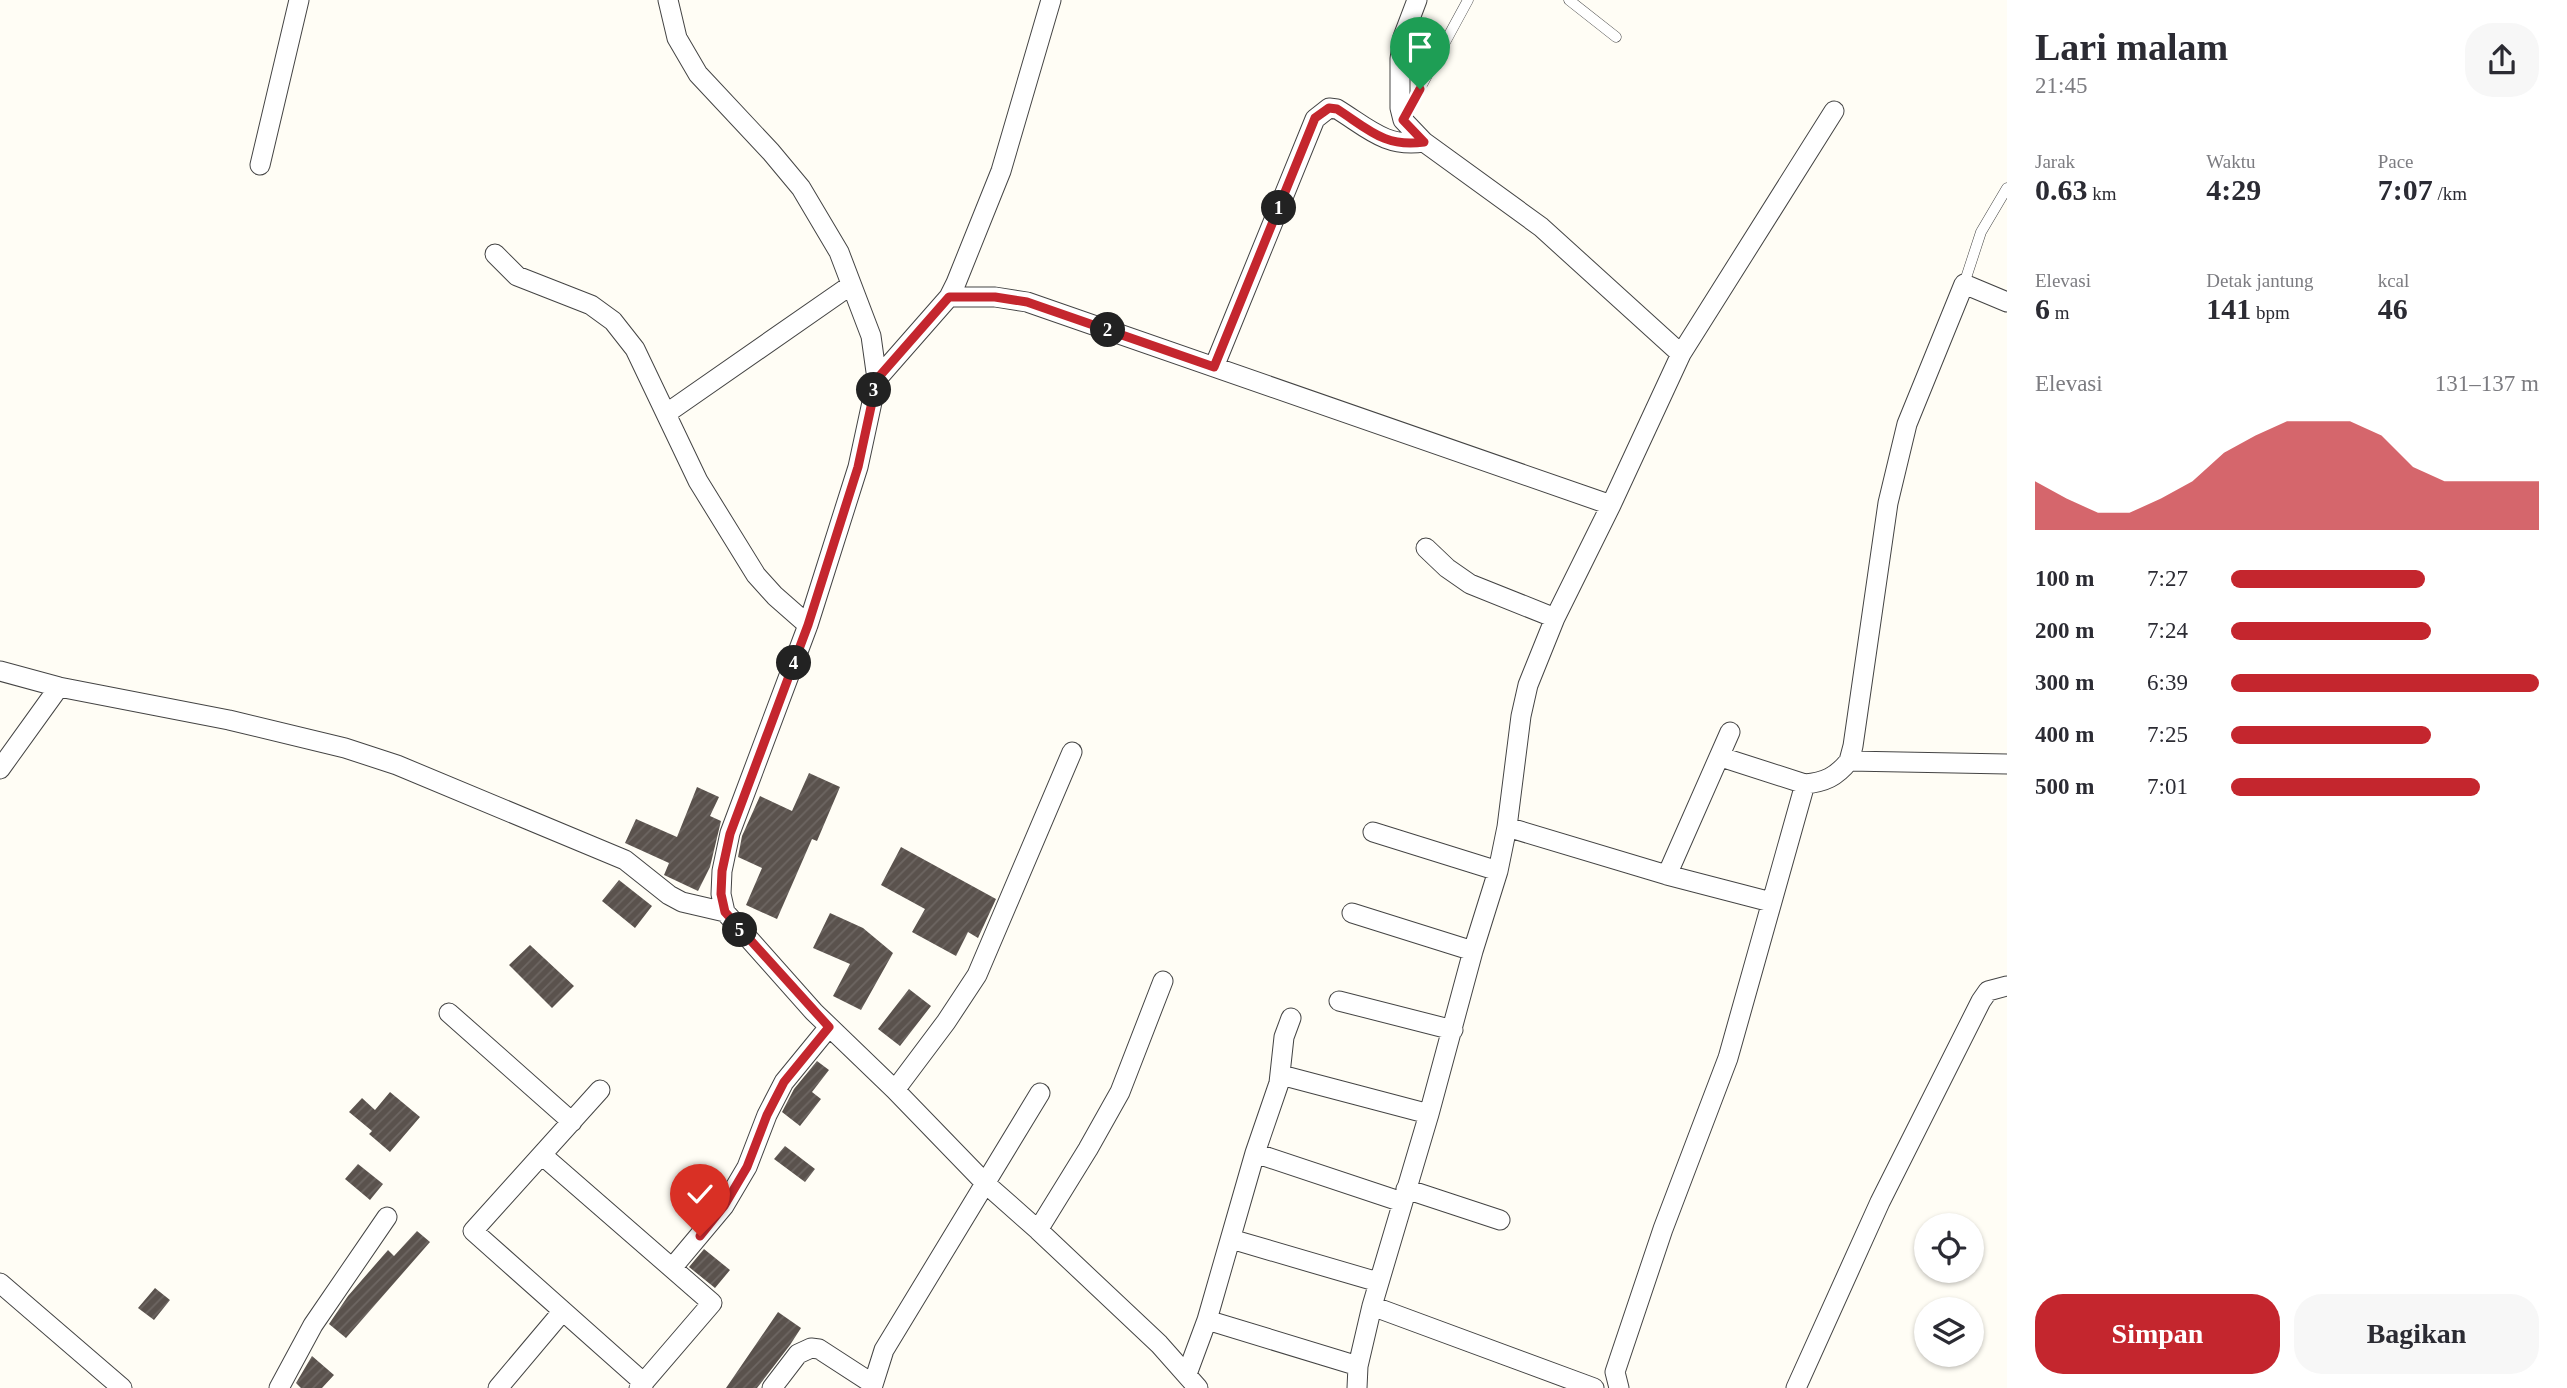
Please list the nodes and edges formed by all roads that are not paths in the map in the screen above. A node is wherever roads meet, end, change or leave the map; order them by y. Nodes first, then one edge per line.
1 (299, 0) edge
2 (668, 0) edge
3 (1051, 0) edge
4 (1416, 0) edge
5 (1468, 0) edge
6 (1569, 0) edge
7 (1616, 37) dead end
8 (1835, 111) dead end
9 (1403, 120) junction
10 (1424, 142) junction
11 (260, 165) dead end
12 (2007, 188) edge
13 (495, 254) dead end
14 (851, 285) junction
15 (1964, 285) junction
16 (949, 297) junction
17 (2007, 302) edge
18 (1681, 354) junction
19 (1214, 367) junction
20 (877, 379) junction
21 (667, 413) junction
22 (1611, 505) junction
23 (1426, 548) dead end
24 (1555, 618) junction
25 (808, 625) junction
26 (0, 671) edge
27 (59, 687) junction
28 (1730, 732) dead end
29 (1072, 752) dead end
30 (1721, 757) junction
31 (1849, 761) junction
32 (2007, 764) edge
33 (0, 769) edge
34 (1805, 785) junction
35 (1507, 827) junction
36 (1373, 832) dead end
37 (1498, 871) junction
38 (1667, 875) junction
39 (1771, 902) junction
40 (725, 912) junction
41 (1352, 913) dead end
42 (1473, 951) junction
43 (1163, 981) dead end
44 (2007, 986) edge
45 (1339, 1001) dead end
46 (449, 1013) dead end
47 (1290, 1018) dead end
48 (829, 1027) junction
49 (1452, 1030) junction
50 (1281, 1075) junction
51 (600, 1090) dead end
52 (895, 1090) junction
53 (1040, 1093) dead end
54 (1429, 1114) junction
55 (572, 1122) junction
56 (1255, 1153) junction
57 (542, 1155) junction
58 (986, 1185) junction
59 (1404, 1195) junction
60 (387, 1217) dead end
61 (1500, 1220) dead end
62 (1038, 1230) junction
63 (1231, 1239) junction
64 (672, 1268) junction
65 (1378, 1282) junction
66 (0, 1283) edge
67 (1371, 1306) junction
68 (562, 1312) junction
69 (1207, 1320) junction
70 (1358, 1366) junction
71 (1193, 1381) edge
72 (642, 1385) edge
73 (872, 1386) edge
74 (122, 1388) edge
75 (279, 1388) edge
76 (498, 1388) edge
77 (772, 1388) edge
78 (1357, 1388) edge
79 (1594, 1388) edge
80 (1619, 1388) edge
81 (1796, 1388) edge

1 - 11 street
2 - 14 street
3 - 16 street
4 - 9 street
5 - 9 lane
6 - 7 lane
8 - 18 street
9 - 10 street
10 - 18 street
10 - 19 street
12 - 15 lane
13 - 21 street
14 - 20 street
14 - 21 street
15 - 17 street
15 - 31 street
16 - 19 street
16 - 20 street
18 - 22 street
19 - 22 street
20 - 25 street
21 - 25 street
22 - 24 street
23 - 24 street
24 - 35 street
25 - 40 street
26 - 27 street
27 - 33 street
27 - 40 street
28 - 30 street
29 - 52 street
30 - 34 street
30 - 38 street
31 - 32 street
31 - 34 street
34 - 39 street
35 - 37 street
35 - 38 street
36 - 37 street
37 - 42 street
38 - 39 street
39 - 80 street
40 - 48 street
41 - 42 street
42 - 49 street
43 - 62 street
44 - 81 street
45 - 49 street
46 - 55 street
47 - 50 street
48 - 52 street
48 - 64 street
49 - 54 street
50 - 54 street
50 - 56 street
51 - 55 street
52 - 58 street
53 - 58 street
54 - 59 street
55 - 57 street
56 - 59 street
56 - 63 street
57 - 64 street
57 - 68 street
58 - 62 street
58 - 73 street
59 - 61 street
59 - 65 street
60 - 75 street
62 - 71 street
63 - 65 street
63 - 69 street
64 - 72 street
65 - 67 street
66 - 74 street
67 - 70 street
67 - 79 street
68 - 72 street
68 - 76 street
69 - 70 street
69 - 71 street
70 - 78 street
73 - 77 street

